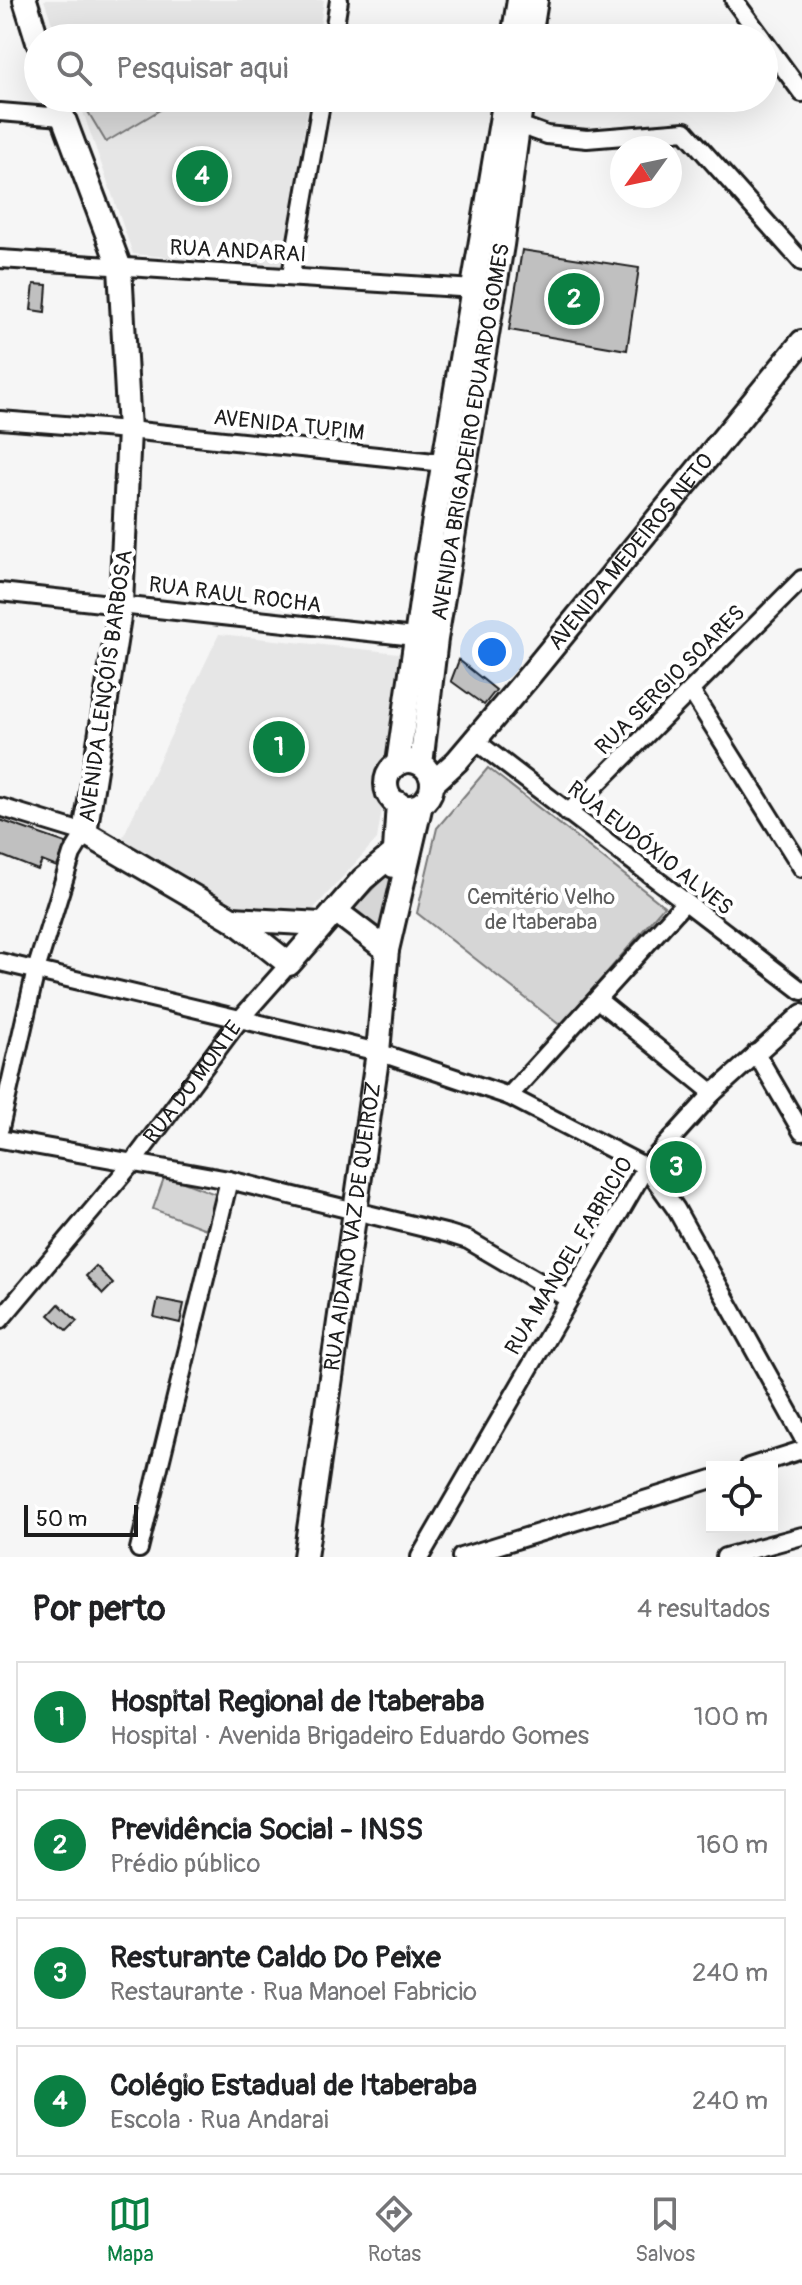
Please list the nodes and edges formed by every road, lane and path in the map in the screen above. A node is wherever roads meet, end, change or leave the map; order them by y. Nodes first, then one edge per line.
1 (25, 0) edge
2 (339, 0) edge
3 (519, 0) edge
4 (536, 0) edge
5 (734, 0) edge
6 (32, 24) edge
7 (335, 24) edge
8 (515, 24) edge
9 (532, 24) edge
10 (751, 24) edge
11 (778, 60) edge
12 (802, 93) edge
13 (24, 110) edge
14 (0, 112) edge
15 (61, 112) edge
16 (320, 112) edge
17 (508, 114) edge
18 (0, 259) edge
19 (802, 262) edge
20 (120, 268) junction
21 (291, 275) junction
22 (479, 301) junction
23 (802, 342) edge
24 (0, 420) edge
25 (129, 430) junction
26 (444, 463) junction
27 (438, 563) junction
28 (802, 579) edge
29 (0, 592) edge
30 (121, 604) junction
31 (426, 638) junction
32 (691, 691) junction
33 (417, 699) junction
34 (473, 739) junction
35 (398, 763) junction
36 (427, 772) junction
37 (398, 803) junction
38 (421, 804) junction
39 (0, 807) edge
40 (568, 813) junction
41 (85, 833) junction
42 (393, 854) junction
43 (802, 868) edge
44 (398, 895) junction
45 (684, 903) junction
46 (329, 918) junction
47 (232, 919) junction
48 (387, 950) junction
49 (0, 962) edge
50 (289, 964) junction
51 (36, 970) junction
52 (802, 991) edge
53 (598, 1000) junction
54 (802, 1013) edge
55 (241, 1018) junction
56 (378, 1052) junction
57 (756, 1053) junction
58 (713, 1093) junction
59 (509, 1096) junction
60 (0, 1128) edge
61 (802, 1132) edge
62 (0, 1139) edge
63 (133, 1162) junction
64 (646, 1167) junction
65 (229, 1180) junction
66 (355, 1208) junction
67 (567, 1298) junction
68 (0, 1320) edge
69 (802, 1436) edge
70 (802, 1450) edge
71 (768, 1461) edge
72 (706, 1481) edge
73 (802, 1536) edge
74 (139, 1549) dead end
75 (305, 1557) edge
76 (420, 1557) edge
77 (461, 1557) edge
78 (725, 1557) edge

1 - 6 street
2 - 7 street
3 - 8 street
4 - 9 street
5 - 10 street
11 - 12 street
13 - 14 street
15 - 20 street, AVENIDA LENÇÓIS BARBOSA
16 - 21 street
17 - 19 street
17 - 22 street, AVENIDA BRIGADEIRO EDUARDO GOMES
18 - 20 street, RUA ANDARAI
20 - 21 street, RUA ANDARAI
20 - 25 street, AVENIDA LENÇÓIS BARBOSA
21 - 22 street, RUA ANDARAI
22 - 26 street, AVENIDA BRIGADEIRO EDUARDO GOMES
22 - 27 street, AVENIDA BRIGADEIRO EDUARDO GOMES
23 - 34 street, AVENIDA MEDEIROS NETO
24 - 25 street, AVENIDA TUPIM
25 - 26 street, AVENIDA TUPIM
25 - 30 street, AVENIDA LENÇÓIS BARBOSA
26 - 27 street, AVENIDA BRIGADEIRO EDUARDO GOMES
27 - 31 street, AVENIDA BRIGADEIRO EDUARDO GOMES
28 - 32 street, RUA SERGIO SOARES
29 - 30 street, RUA RAUL ROCHA
30 - 31 street, RUA RAUL ROCHA
30 - 41 street, AVENIDA LENÇÓIS BARBOSA
31 - 33 street, AVENIDA BRIGADEIRO EDUARDO GOMES
32 - 40 street, RUA SERGIO SOARES
32 - 43 street
33 - 35 street, AVENIDA BRIGADEIRO EDUARDO GOMES
33 - 36 street, AVENIDA BRIGADEIRO EDUARDO GOMES
34 - 36 street, AVENIDA MEDEIROS NETO
34 - 40 street, RUA EUDÓXIO ALVES
35 - 36 street
35 - 37 street
36 - 38 street
37 - 38 street
37 - 42 street, RUA AIDANO VAZ DE QUEIROZ
38 - 44 street, RUA AIDANO VAZ DE QUEIROZ
39 - 41 street
40 - 45 street, RUA EUDÓXIO ALVES
41 - 47 street
41 - 51 street, AVENIDA LENÇÓIS BARBOSA
42 - 44 street, RUA AIDANO VAZ DE QUEIROZ
42 - 46 street, RUA DO MONTE
44 - 48 street, RUA AIDANO VAZ DE QUEIROZ
45 - 52 street, RUA EUDÓXIO ALVES
45 - 53 street
46 - 47 street
46 - 48 street
46 - 50 street, RUA DO MONTE
47 - 50 street
48 - 56 street, RUA AIDANO VAZ DE QUEIROZ
49 - 51 street
50 - 55 street, RUA DO MONTE
51 - 55 street
51 - 60 street, AVENIDA LENÇÓIS BARBOSA
53 - 58 street
53 - 59 street
54 - 57 street, RUA MANOEL FABRICIO
55 - 56 street
55 - 63 street, RUA DO MONTE
56 - 59 street
56 - 66 street, RUA AIDANO VAZ DE QUEIROZ
57 - 58 street, RUA MANOEL FABRICIO
57 - 61 street
58 - 64 street, RUA MANOEL FABRICIO
59 - 64 street
62 - 63 street
63 - 65 street
63 - 68 street, RUA DO MONTE
64 - 67 street, RUA MANOEL FABRICIO
64 - 69 street
65 - 66 street
65 - 74 street
66 - 67 street
66 - 75 street, RUA AIDANO VAZ DE QUEIROZ
67 - 76 street, RUA MANOEL FABRICIO
70 - 71 street
72 - 77 street
73 - 78 street

